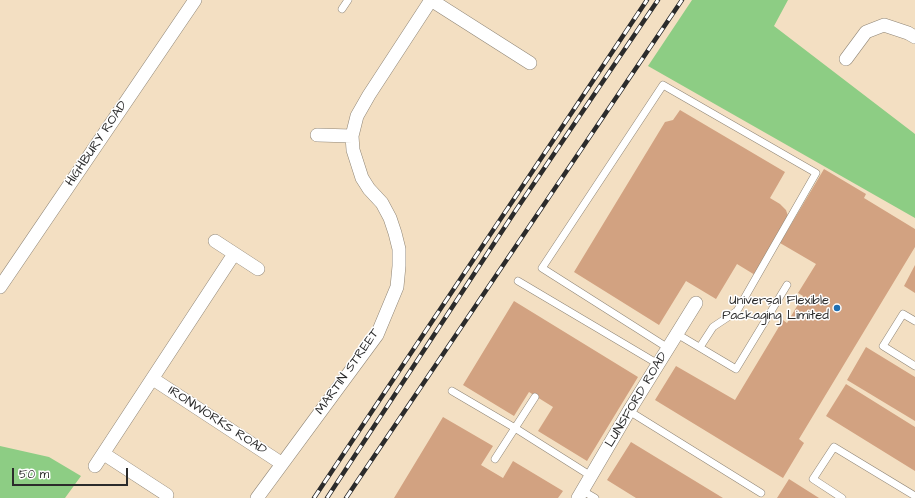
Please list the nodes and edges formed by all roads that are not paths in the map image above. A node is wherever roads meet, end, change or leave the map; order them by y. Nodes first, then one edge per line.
1 (348, 0) edge
2 (431, 0) edge
3 (192, 1) edge
4 (342, 8) dead end
5 (915, 37) edge
6 (846, 59) dead end
7 (530, 63) dead end
8 (317, 135) dead end
9 (352, 136) junction
10 (215, 241) dead end
11 (234, 254) junction
12 (258, 270) dead end
13 (518, 281) dead end
14 (787, 285) dead end
15 (0, 287) edge
16 (696, 303) dead end
17 (915, 321) edge
18 (677, 334) junction
19 (700, 347) junction
20 (668, 348) junction
21 (658, 364) junction
22 (915, 366) edge
23 (153, 379) junction
24 (452, 391) dead end
25 (535, 397) dead end
26 (629, 411) junction
27 (515, 428) junction
28 (104, 454) junction
29 (495, 459) dead end
30 (281, 463) junction
31 (95, 466) dead end
32 (591, 476) junction
33 (761, 493) dead end
34 (581, 494) edge
35 (167, 495) dead end
36 (915, 496) edge
37 (257, 498) edge
38 (596, 498) edge
39 (842, 498) edge

1 - 4 lane
2 - 7 street
2 - 9 street, MARTIN STREET
3 - 15 street, HIGHBURY ROAD
5 - 6 street
8 - 9 street
9 - 30 street, MARTIN STREET
10 - 11 street
11 - 12 street
11 - 23 street
13 - 21 lane
14 - 19 lane
16 - 18 street, LUNSFORD ROAD
17 - 22 lane
18 - 19 lane
18 - 20 street, LUNSFORD ROAD
19 - 20 lane
20 - 21 street, LUNSFORD ROAD
21 - 26 street, LUNSFORD ROAD
23 - 28 street
23 - 30 street, IRONWORKS ROAD
24 - 27 lane
25 - 27 lane
26 - 32 street, LUNSFORD ROAD
26 - 33 lane
27 - 29 lane
27 - 32 lane
28 - 31 street
28 - 35 street
30 - 37 street, MARTIN STREET
32 - 34 street, LUNSFORD ROAD
34 - 38 lane
36 - 39 lane

